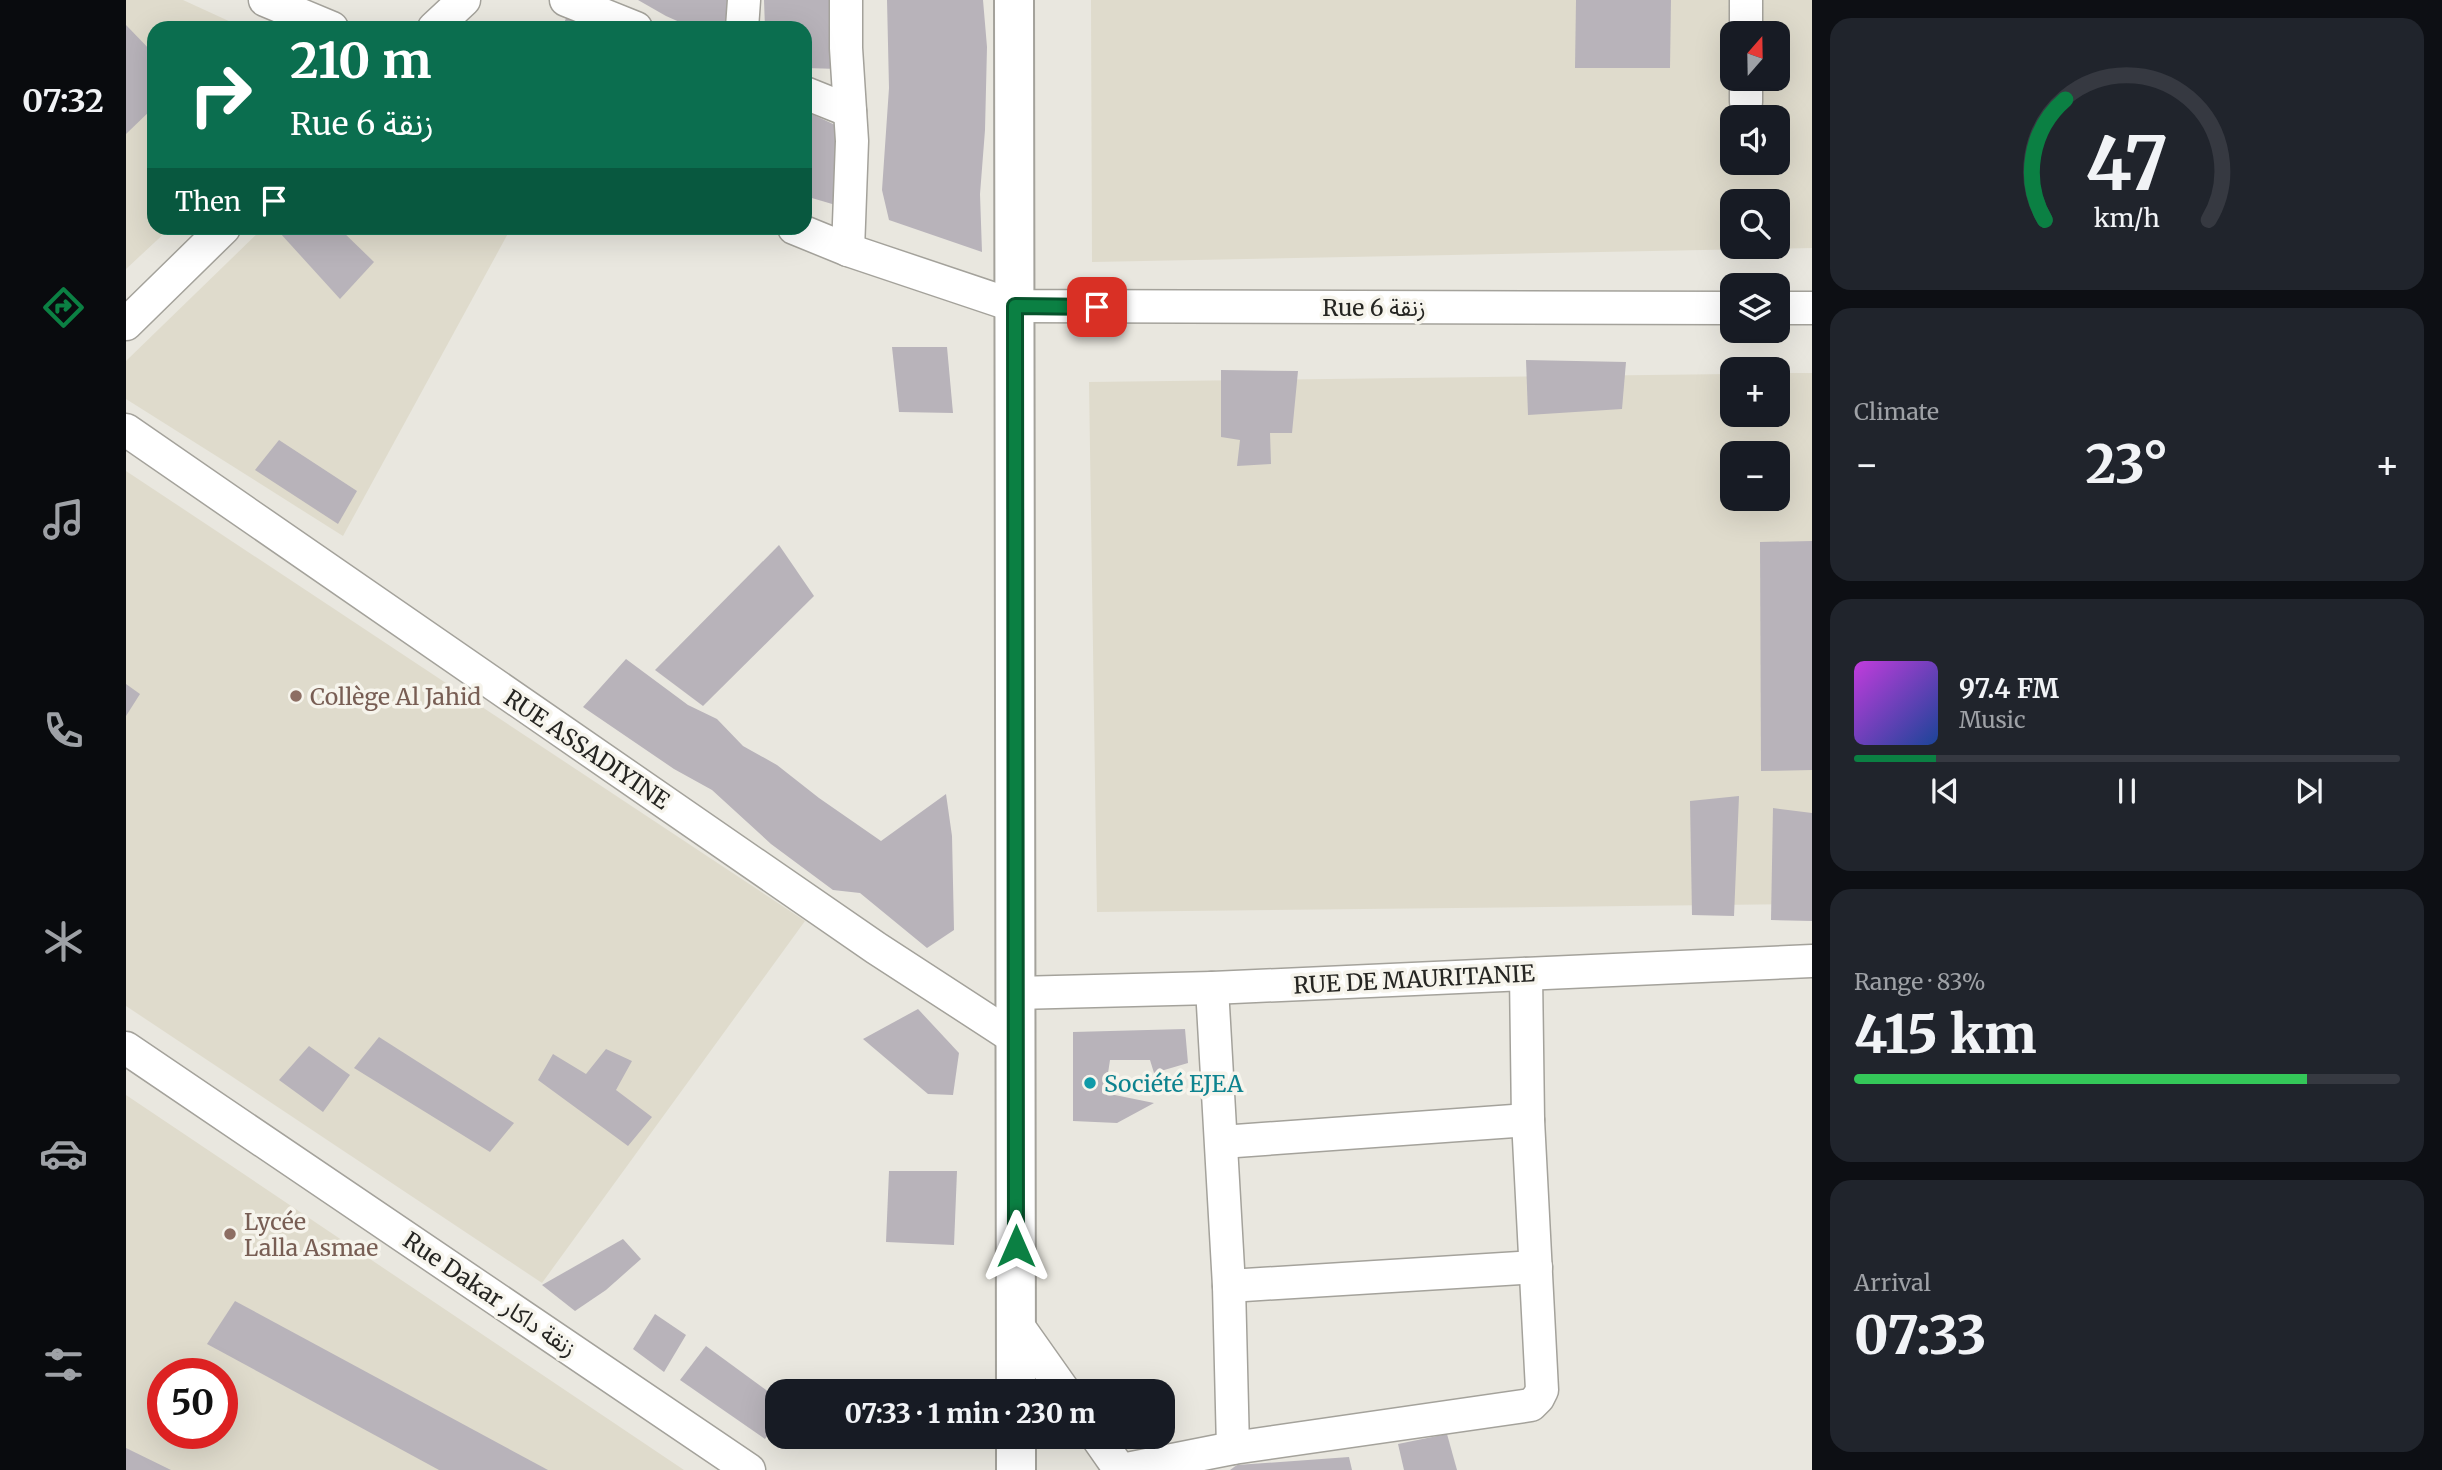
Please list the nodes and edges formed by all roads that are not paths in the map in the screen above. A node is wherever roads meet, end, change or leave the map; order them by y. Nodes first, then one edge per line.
1 (265, 0) edge
2 (464, 0) edge
3 (566, 0) edge
4 (744, 0) edge
5 (846, 0) edge
6 (1014, 0) edge
7 (1746, 0) edge
8 (315, 21) edge
9 (442, 21) edge
10 (618, 21) edge
11 (742, 21) edge
12 (1746, 21) edge
13 (812, 96) edge
14 (850, 111) junction
15 (217, 235) edge
16 (811, 235) edge
17 (848, 250) junction
18 (1015, 306) junction
19 (1720, 308) edge
20 (1790, 308) edge
21 (1812, 308) edge
22 (126, 324) edge
23 (126, 430) edge
24 (1810, 967) edge
25 (1526, 974) junction
26 (1212, 988) junction
27 (1016, 993) junction
28 (1016, 1039) junction
29 (126, 1048) edge
30 (1528, 1120) junction
31 (1222, 1142) junction
32 (1536, 1267) junction
33 (1229, 1286) junction
34 (1016, 1323) junction
35 (1016, 1379) edge
36 (1056, 1379) edge
37 (1233, 1448) junction
38 (1016, 1449) edge
39 (1106, 1449) edge
40 (750, 1470) edge
41 (1016, 1470) edge
42 (1121, 1470) edge

1 - 8 street
2 - 9 street
3 - 10 street
4 - 11 street
5 - 14 street
6 - 18 main road
7 - 12 street
13 - 14 street
14 - 17 street
15 - 22 street
16 - 17 street, Rue 6 زنقة
17 - 18 street, Rue 6 زنقة
18 - 19 street, Rue 6 زنقة
18 - 27 main road
20 - 21 street
23 - 28 street, RUE ASSADIYINE
24 - 25 street, RUE DE MAURITANIE
25 - 26 street, RUE DE MAURITANIE
25 - 30 street
26 - 27 street, RUE DE MAURITANIE
26 - 31 street
27 - 28 main road
28 - 34 main road
29 - 40 street, Rue Dakar زنقة داكار
30 - 31 street
30 - 32 street
31 - 33 street
32 - 33 street
32 - 37 street
33 - 37 street
34 - 35 main road
34 - 36 street
37 - 42 street
38 - 41 main road
39 - 42 street

